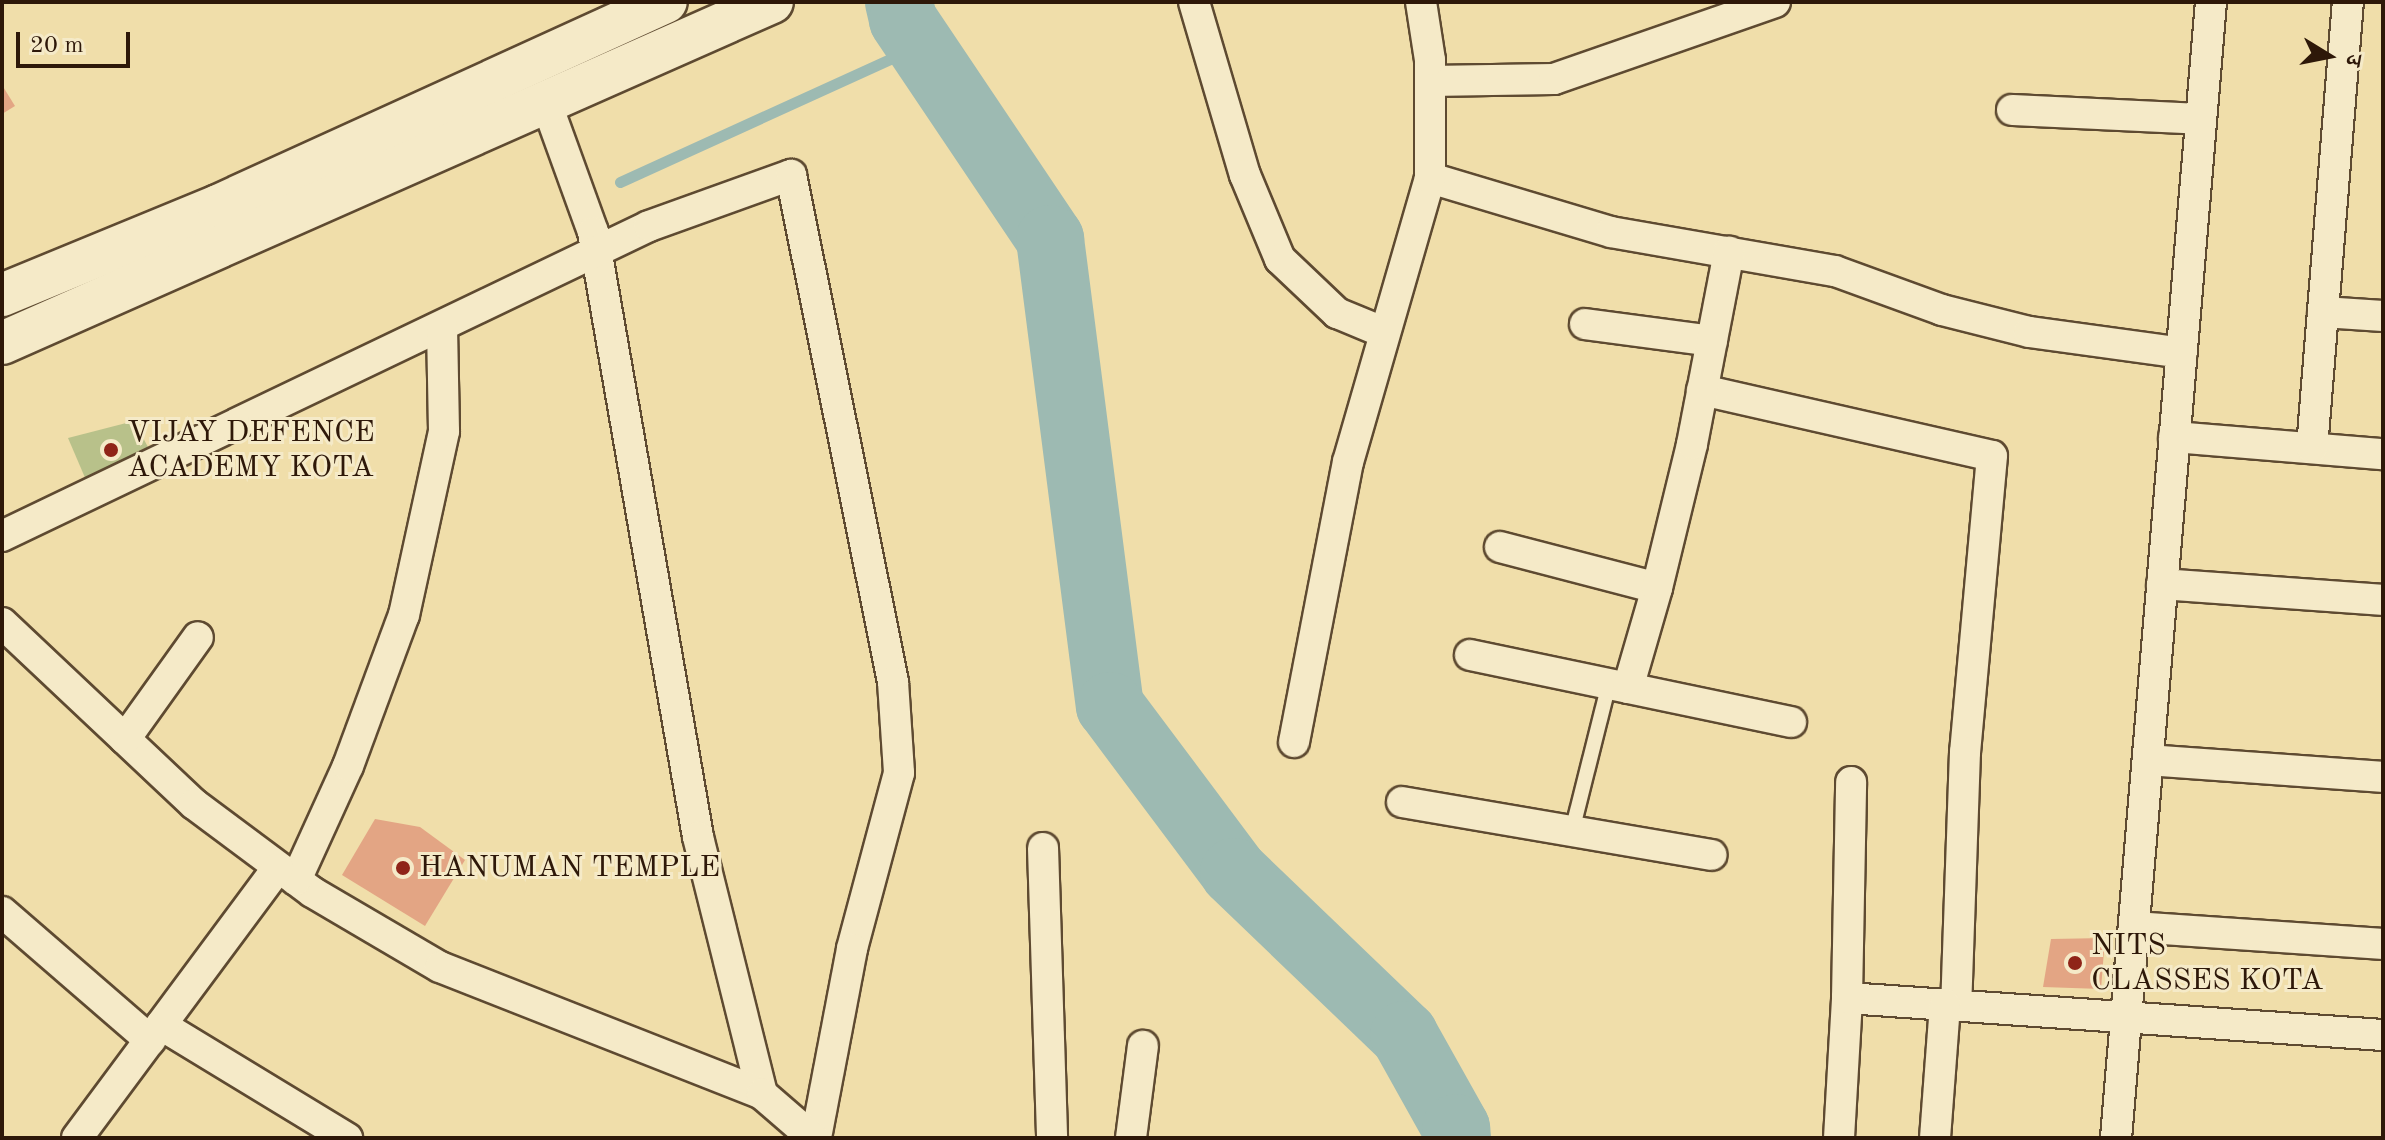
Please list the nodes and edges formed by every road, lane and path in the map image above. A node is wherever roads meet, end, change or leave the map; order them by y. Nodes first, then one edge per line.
1 (666, 2) edge
2 (1194, 2) edge
3 (1421, 2) edge
4 (1775, 2) edge
5 (2211, 2) edge
6 (2348, 2) edge
7 (770, 3) edge
8 (1742, 8) edge
9 (1430, 81) junction
10 (546, 102) junction
11 (2012, 110) dead end
12 (2201, 119) junction
13 (1430, 178) junction
14 (594, 252) junction
15 (1729, 252) junction
16 (2, 295) edge
17 (2323, 312) junction
18 (2383, 316) edge
19 (1585, 324) dead end
20 (442, 326) junction
21 (1383, 332) junction
22 (1712, 341) junction
23 (2, 343) edge
24 (2182, 353) junction
25 (1702, 390) junction
26 (2174, 437) junction
27 (2312, 448) junction
28 (2383, 454) edge
29 (2, 536) edge
30 (1500, 547) dead end
31 (2162, 584) junction
32 (1657, 588) junction
33 (2383, 600) edge
34 (2, 623) edge
35 (198, 637) dead end
36 (1470, 655) dead end
37 (1619, 686) junction
38 (1791, 722) dead end
39 (125, 739) junction
40 (1294, 742) dead end
41 (2148, 760) junction
42 (2383, 777) edge
43 (1851, 782) dead end
44 (1402, 802) dead end
45 (1572, 831) junction
46 (1043, 848) dead end
47 (1712, 855) dead end
48 (287, 874) junction
49 (2, 912) edge
50 (2134, 927) junction
51 (2383, 944) edge
52 (1847, 998) junction
53 (1950, 1004) junction
54 (2126, 1016) junction
55 (155, 1032) junction
56 (2383, 1035) edge
57 (1143, 1046) dead end
58 (762, 1094) junction
59 (77, 1138) edge
60 (347, 1138) edge
61 (814, 1138) edge
62 (1052, 1138) edge
63 (1131, 1138) edge
64 (1839, 1138) edge
65 (1935, 1138) edge
66 (2116, 1138) edge

1 - 16 street
2 - 21 street
3 - 9 street
4 - 8 street
5 - 12 street
6 - 17 street
7 - 10 street
8 - 9 street
9 - 13 street
10 - 14 street
10 - 23 street
11 - 12 street
12 - 24 street
13 - 15 street
13 - 21 street
14 - 20 street
14 - 58 street
14 - 61 street
15 - 22 street
15 - 24 street
17 - 18 street
17 - 27 street
19 - 22 street
20 - 29 street
20 - 48 street
21 - 40 street
22 - 25 street
24 - 26 street
25 - 32 street
25 - 53 street
26 - 27 street
26 - 31 street
27 - 28 street
30 - 32 street
31 - 33 street
31 - 41 street
32 - 37 street
34 - 39 street
35 - 39 street
36 - 37 street
37 - 38 street
37 - 45 lane
39 - 48 street
41 - 42 street
41 - 50 street
43 - 52 street
44 - 45 street
45 - 47 street
46 - 62 street
48 - 55 street
48 - 58 street
49 - 55 street
50 - 51 street
50 - 54 street
52 - 53 street
52 - 64 street
53 - 54 street
53 - 65 street
54 - 56 street
54 - 66 street
55 - 59 street
55 - 60 street
57 - 63 street
58 - 61 street

